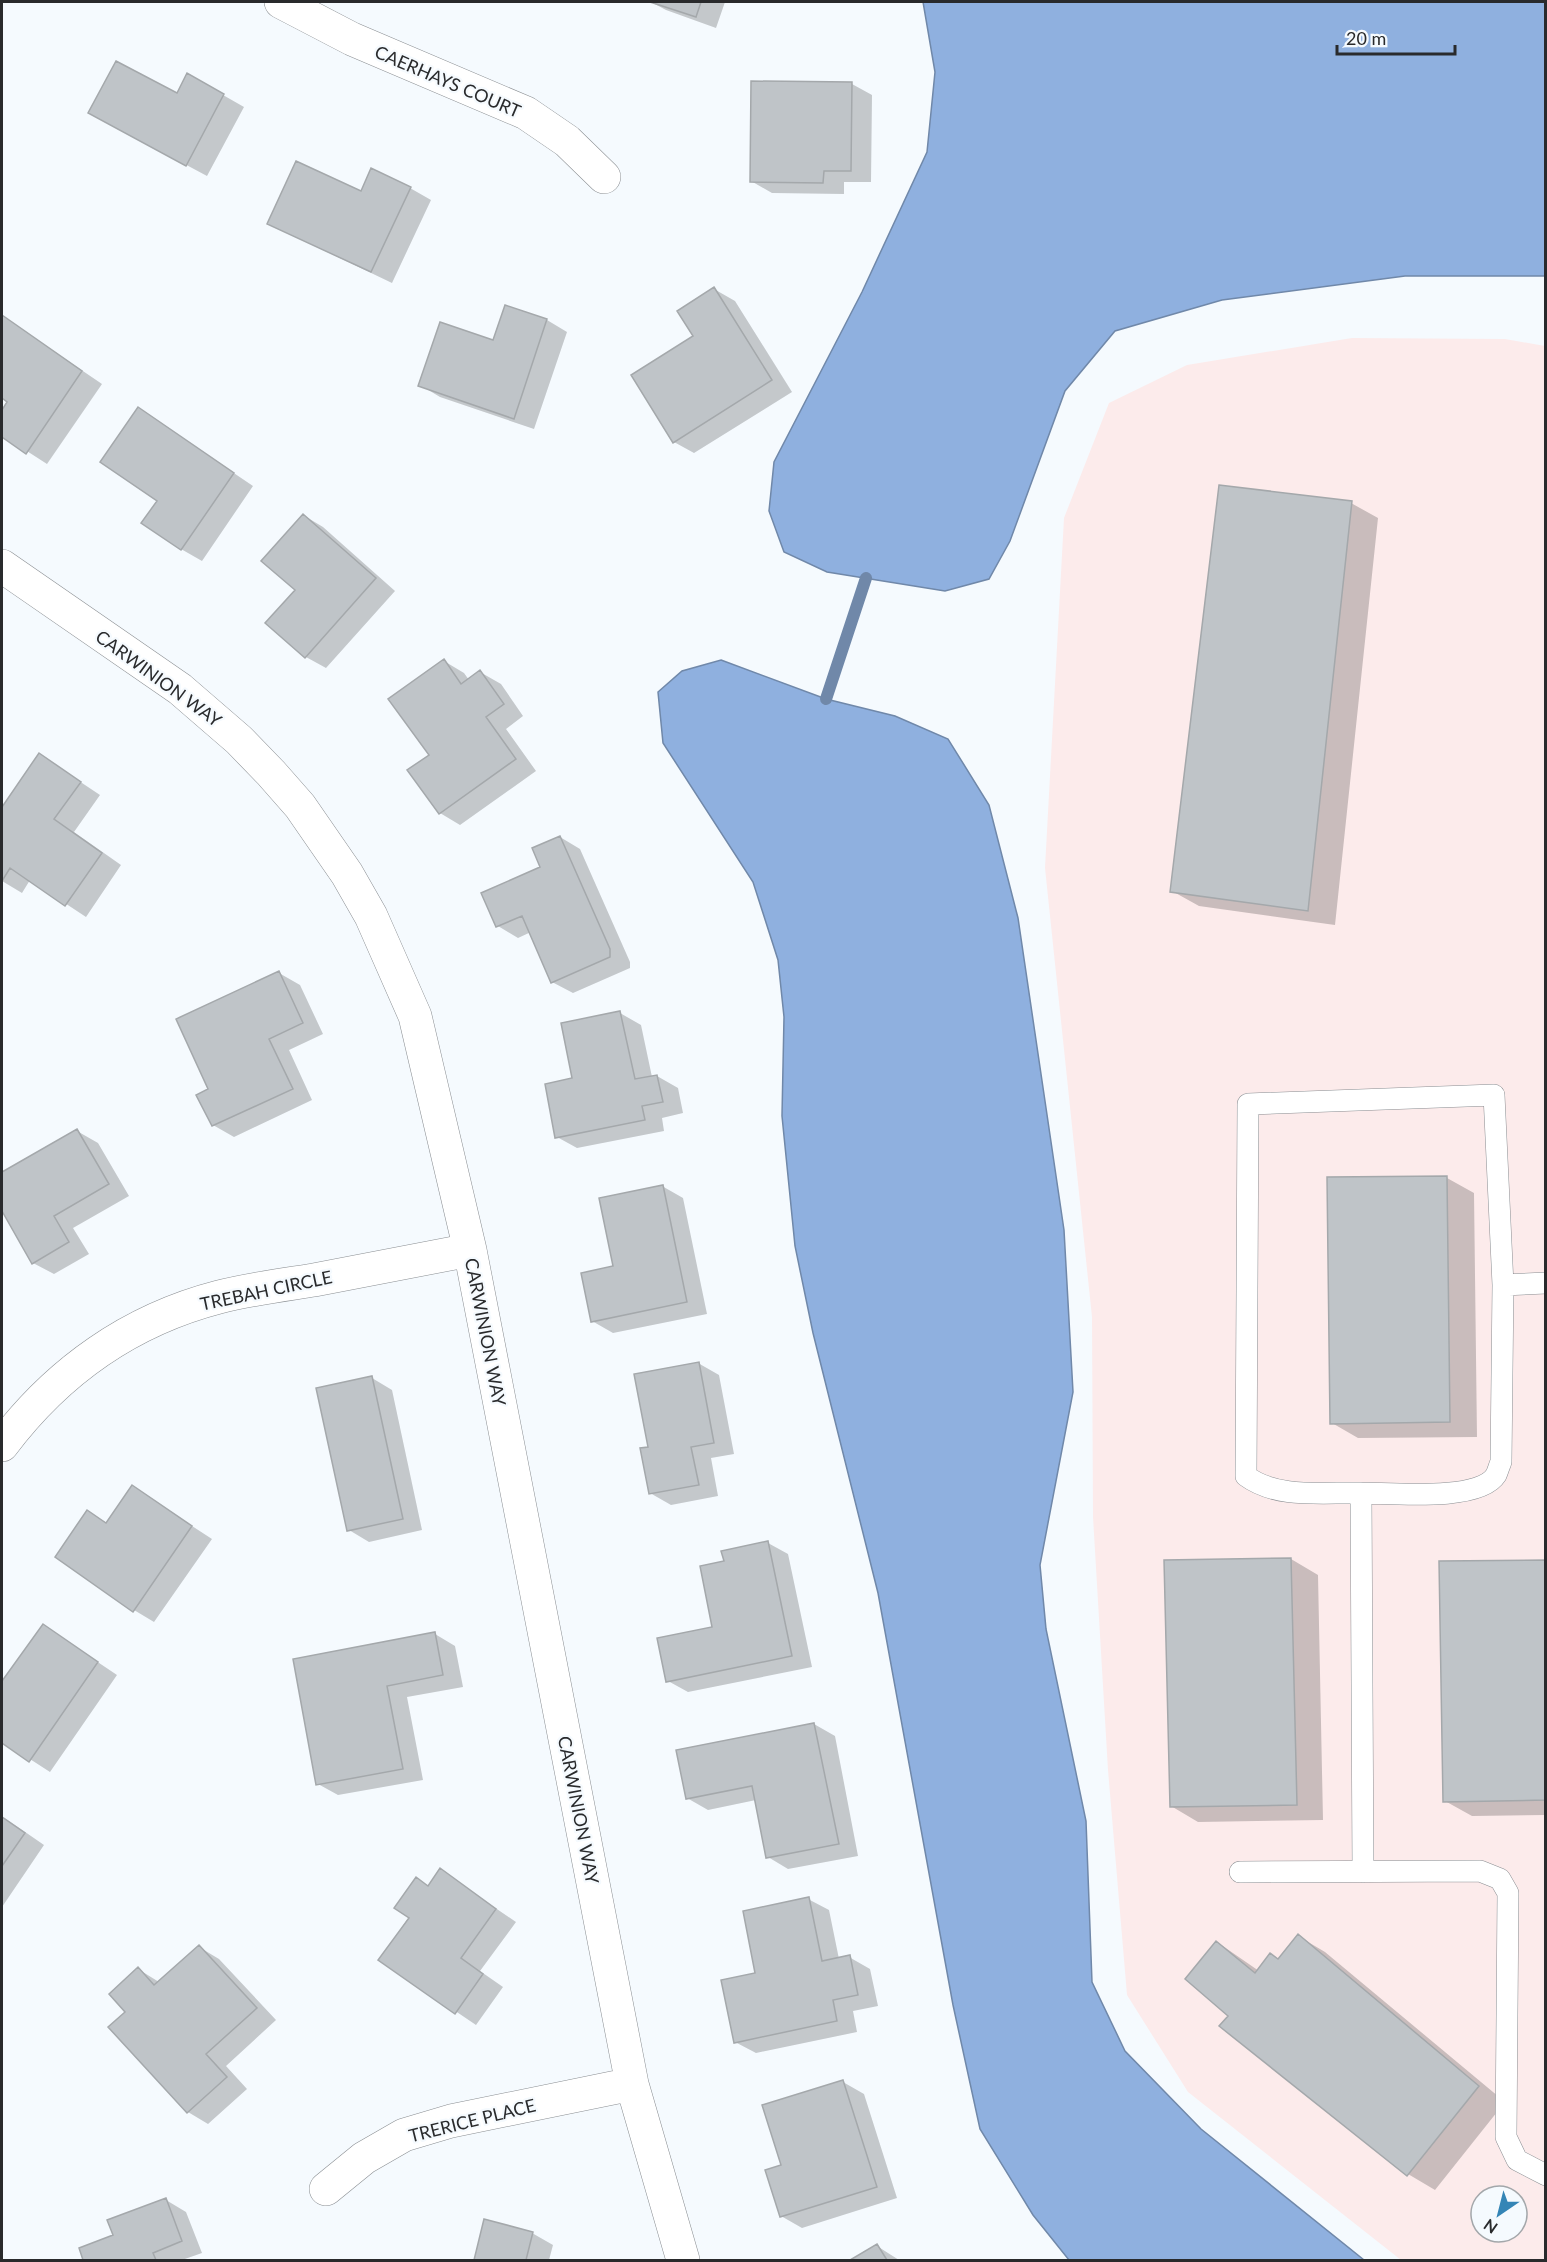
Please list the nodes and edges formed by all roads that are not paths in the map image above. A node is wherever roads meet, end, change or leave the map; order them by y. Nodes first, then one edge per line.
1 (281, 2) edge
2 (604, 177) dead end
3 (2, 566) edge
4 (470, 1250) junction
5 (1545, 1283) edge
6 (1503, 1285) junction
7 (2, 1445) edge
8 (1361, 1493) junction
9 (1240, 1872) dead end
10 (1363, 1872) junction
11 (632, 2084) junction
12 (1545, 2175) edge
13 (326, 2189) dead end
14 (683, 2260) edge

1 - 2 street, CAERHAYS COURT
3 - 4 street, CARWINION WAY
4 - 7 street, TREBAH CIRCLE
4 - 11 street, CARWINION WAY
5 - 6 lane
6 - 8 lane
6 - 8 lane
8 - 10 lane
9 - 10 lane
10 - 12 lane
11 - 13 street, TRERICE PLACE
11 - 14 street, CARWINION WAY

